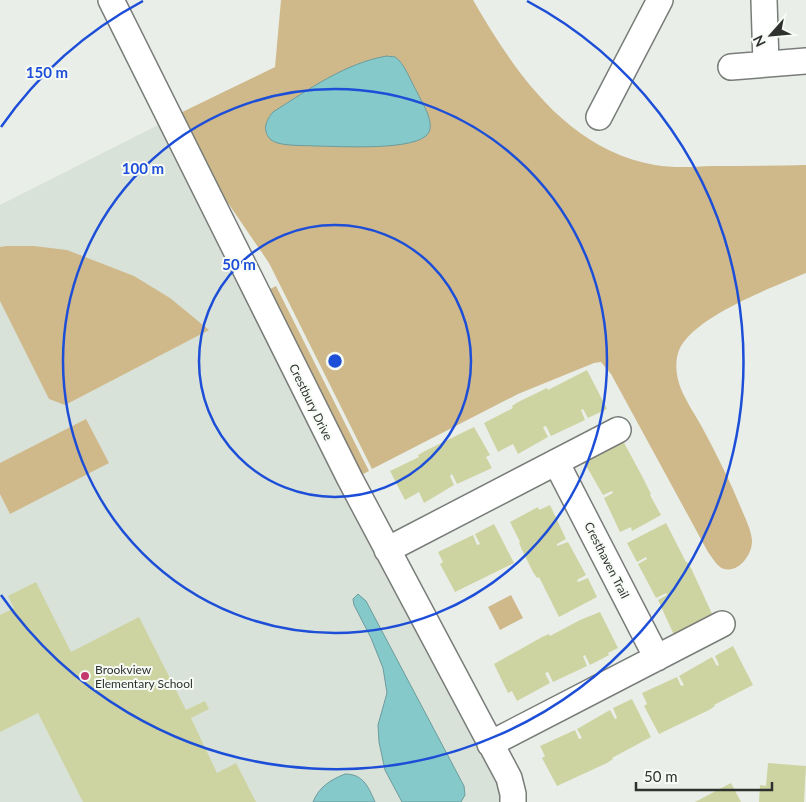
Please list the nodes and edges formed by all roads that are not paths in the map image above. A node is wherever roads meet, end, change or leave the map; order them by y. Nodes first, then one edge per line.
1 (111, 0) edge
2 (660, 0) edge
3 (764, 0) edge
4 (806, 60) edge
5 (766, 64) junction
6 (731, 67) dead end
7 (599, 117) dead end
8 (618, 430) dead end
9 (556, 462) junction
10 (387, 550) junction
11 (722, 624) dead end
12 (657, 658) junction
13 (490, 744) junction
14 (514, 802) edge

1 - 10 street, Crestbury Drive
2 - 7 street
3 - 5 street
4 - 5 street
5 - 6 street
8 - 9 street
9 - 10 street
9 - 12 street, Cresthaven Trail
10 - 13 street, Crestbury Drive
11 - 12 street
12 - 13 street
13 - 14 street, Crestbury Drive

